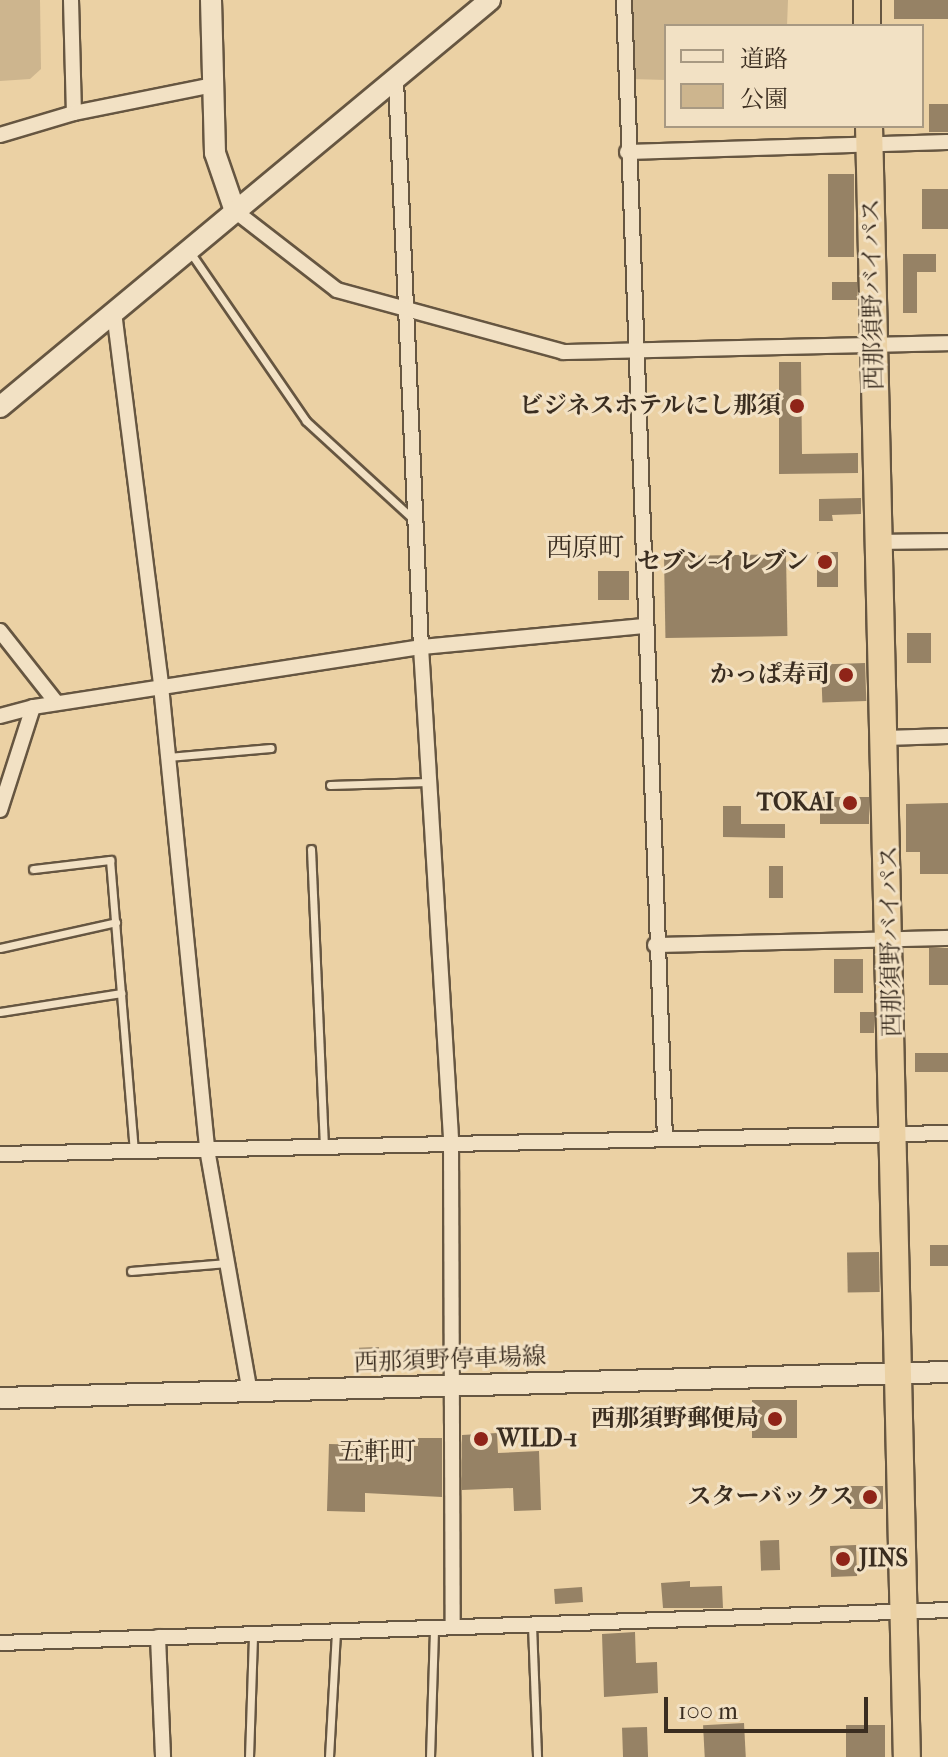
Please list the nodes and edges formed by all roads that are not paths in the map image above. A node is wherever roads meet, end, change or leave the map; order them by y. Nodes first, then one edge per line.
1 (71, 0) edge
2 (211, 0) edge
3 (490, 0) edge
4 (624, 0) edge
5 (867, 0) edge
6 (867, 24) edge
7 (396, 80) junction
8 (213, 85) junction
9 (74, 113) junction
10 (0, 135) edge
11 (870, 135) edge
12 (948, 142) edge
13 (627, 152) junction
14 (235, 211) junction
15 (189, 250) junction
16 (114, 312) junction
17 (406, 312) junction
18 (948, 343) edge
19 (874, 345) junction
20 (636, 350) junction
21 (0, 407) edge
22 (415, 522) junction
23 (948, 541) edge
24 (880, 542) junction
25 (645, 626) junction
26 (0, 631) edge
27 (421, 647) junction
28 (161, 686) junction
29 (55, 701) junction
30 (33, 707) junction
31 (0, 716) edge
32 (948, 736) edge
33 (885, 738) junction
34 (271, 748) dead end
35 (168, 757) junction
36 (431, 782) junction
37 (330, 785) dead end
38 (0, 810) edge
39 (311, 849) dead end
40 (33, 869) dead end
41 (116, 922) junction
42 (948, 938) edge
43 (892, 940) junction
44 (655, 945) junction
45 (0, 948) edge
46 (122, 993) junction
47 (0, 1012) edge
48 (948, 1133) edge
49 (895, 1135) junction
50 (665, 1139) junction
51 (451, 1143) junction
52 (324, 1145) junction
53 (207, 1149) junction
54 (134, 1151) junction
55 (0, 1154) edge
56 (227, 1263) junction
57 (131, 1271) dead end
58 (948, 1372) edge
59 (901, 1373) junction
60 (453, 1386) junction
61 (250, 1392) junction
62 (0, 1398) edge
63 (948, 1610) edge
64 (902, 1611) junction
65 (532, 1623) junction
66 (453, 1625) junction
67 (434, 1626) junction
68 (336, 1630) junction
69 (253, 1633) junction
70 (158, 1637) junction
71 (0, 1643) edge
72 (163, 1757) edge
73 (249, 1757) edge
74 (329, 1757) edge
75 (430, 1757) edge
76 (537, 1757) edge
77 (907, 1757) edge

1 - 9 street
2 - 8 street
3 - 7 street
4 - 13 street
5 - 6 highway
7 - 14 street
7 - 17 street
8 - 9 street
8 - 14 street
9 - 10 street
11 - 12 street
11 - 13 street
11 - 19 highway, 西那須野バイパス
13 - 20 street
14 - 15 street
14 - 17 street
15 - 16 street
15 - 22 lane
16 - 21 street
16 - 28 street
17 - 20 street
17 - 22 street
18 - 19 street
19 - 20 street
19 - 24 highway, 西那須野バイパス
20 - 25 street
22 - 27 street
23 - 24 street
24 - 33 highway, 西那須野バイパス
25 - 27 street
25 - 44 street
26 - 29 street
27 - 28 street
27 - 36 street
28 - 29 street
28 - 35 street
29 - 30 street
30 - 31 street
30 - 38 street
32 - 33 street
33 - 43 highway, 西那須野バイパス
34 - 35 lane
35 - 53 street
36 - 37 lane
36 - 51 street
39 - 52 lane
40 - 41 lane
41 - 45 lane
41 - 46 lane
42 - 43 street
43 - 44 street
43 - 49 highway, 西那須野バイパス
44 - 50 street
46 - 47 lane
46 - 54 lane
48 - 49 street
49 - 50 street
49 - 59 highway, 西那須野バイパス
50 - 51 street
51 - 52 street
51 - 60 street
52 - 53 street
53 - 54 street
53 - 56 street
54 - 55 street
56 - 57 lane
56 - 61 street
58 - 59 street, 西那須野停車場線
59 - 60 street, 西那須野停車場線
59 - 64 highway, 西那須野バイパス
60 - 61 street, 西那須野停車場線
60 - 66 street
61 - 62 street, 西那須野停車場線
63 - 64 street
64 - 65 street
64 - 77 highway, 西那須野バイパス
65 - 66 street
65 - 76 lane
66 - 67 street
67 - 68 street
67 - 75 lane
68 - 69 street
68 - 74 lane
69 - 70 street
69 - 73 lane
70 - 71 street
70 - 72 street

